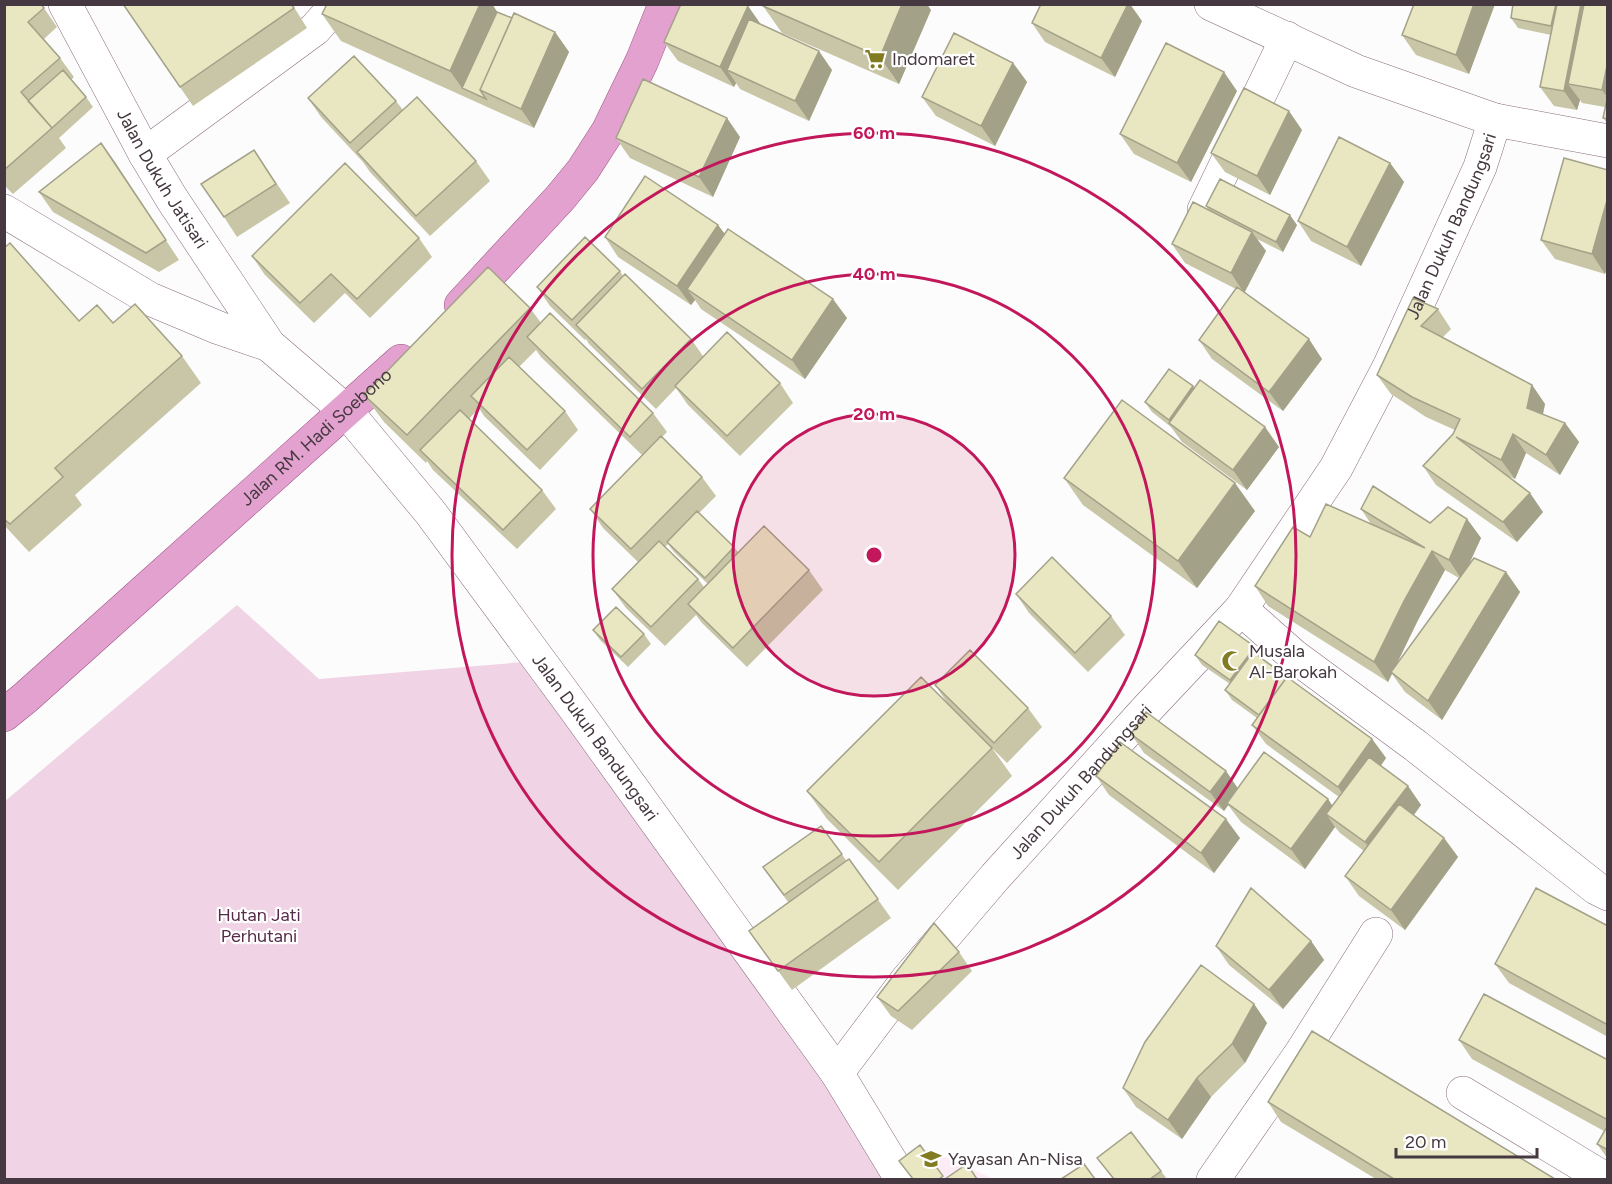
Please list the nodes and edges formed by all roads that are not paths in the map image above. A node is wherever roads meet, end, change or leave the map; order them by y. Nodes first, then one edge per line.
1 (65, 4) edge
2 (337, 4) edge
3 (665, 4) edge
4 (1211, 4) edge
5 (1287, 38) junction
6 (1495, 120) junction
7 (1608, 141) edge
8 (145, 154) junction
9 (1204, 210) edge
10 (4, 211) edge
11 (269, 345) junction
12 (346, 411) junction
13 (1241, 609) junction
14 (4, 714) edge
15 (1608, 894) edge
16 (1376, 934) dead end
17 (837, 1073) junction
18 (1463, 1094) dead end
19 (902, 1179) edge
20 (1213, 1179) edge
21 (1607, 1179) edge

1 - 8 street, Jalan Dukuh Jatisari
2 - 8 street
3 - 12 main road, Jalan RM. Hadi Soebono
4 - 5 street, Jalan Dukuh Bandungsari
5 - 6 street, Jalan Dukuh Bandungsari
5 - 9 street
6 - 7 street, Jalan Dukuh Bandungsari
6 - 13 street, Jalan Dukuh Bandungsari
8 - 11 street, Jalan Dukuh Jatisari
10 - 11 street, Jalan Dukuh Jatisari
11 - 12 street, Jalan Dukuh Jatisari
12 - 14 main road, Jalan RM. Hadi Soebono
12 - 17 street, Jalan Dukuh Bandungsari
13 - 15 street
13 - 17 street, Jalan Dukuh Bandungsari
16 - 20 street
17 - 19 street, Jalan Dukuh Bandungsari
18 - 21 street

